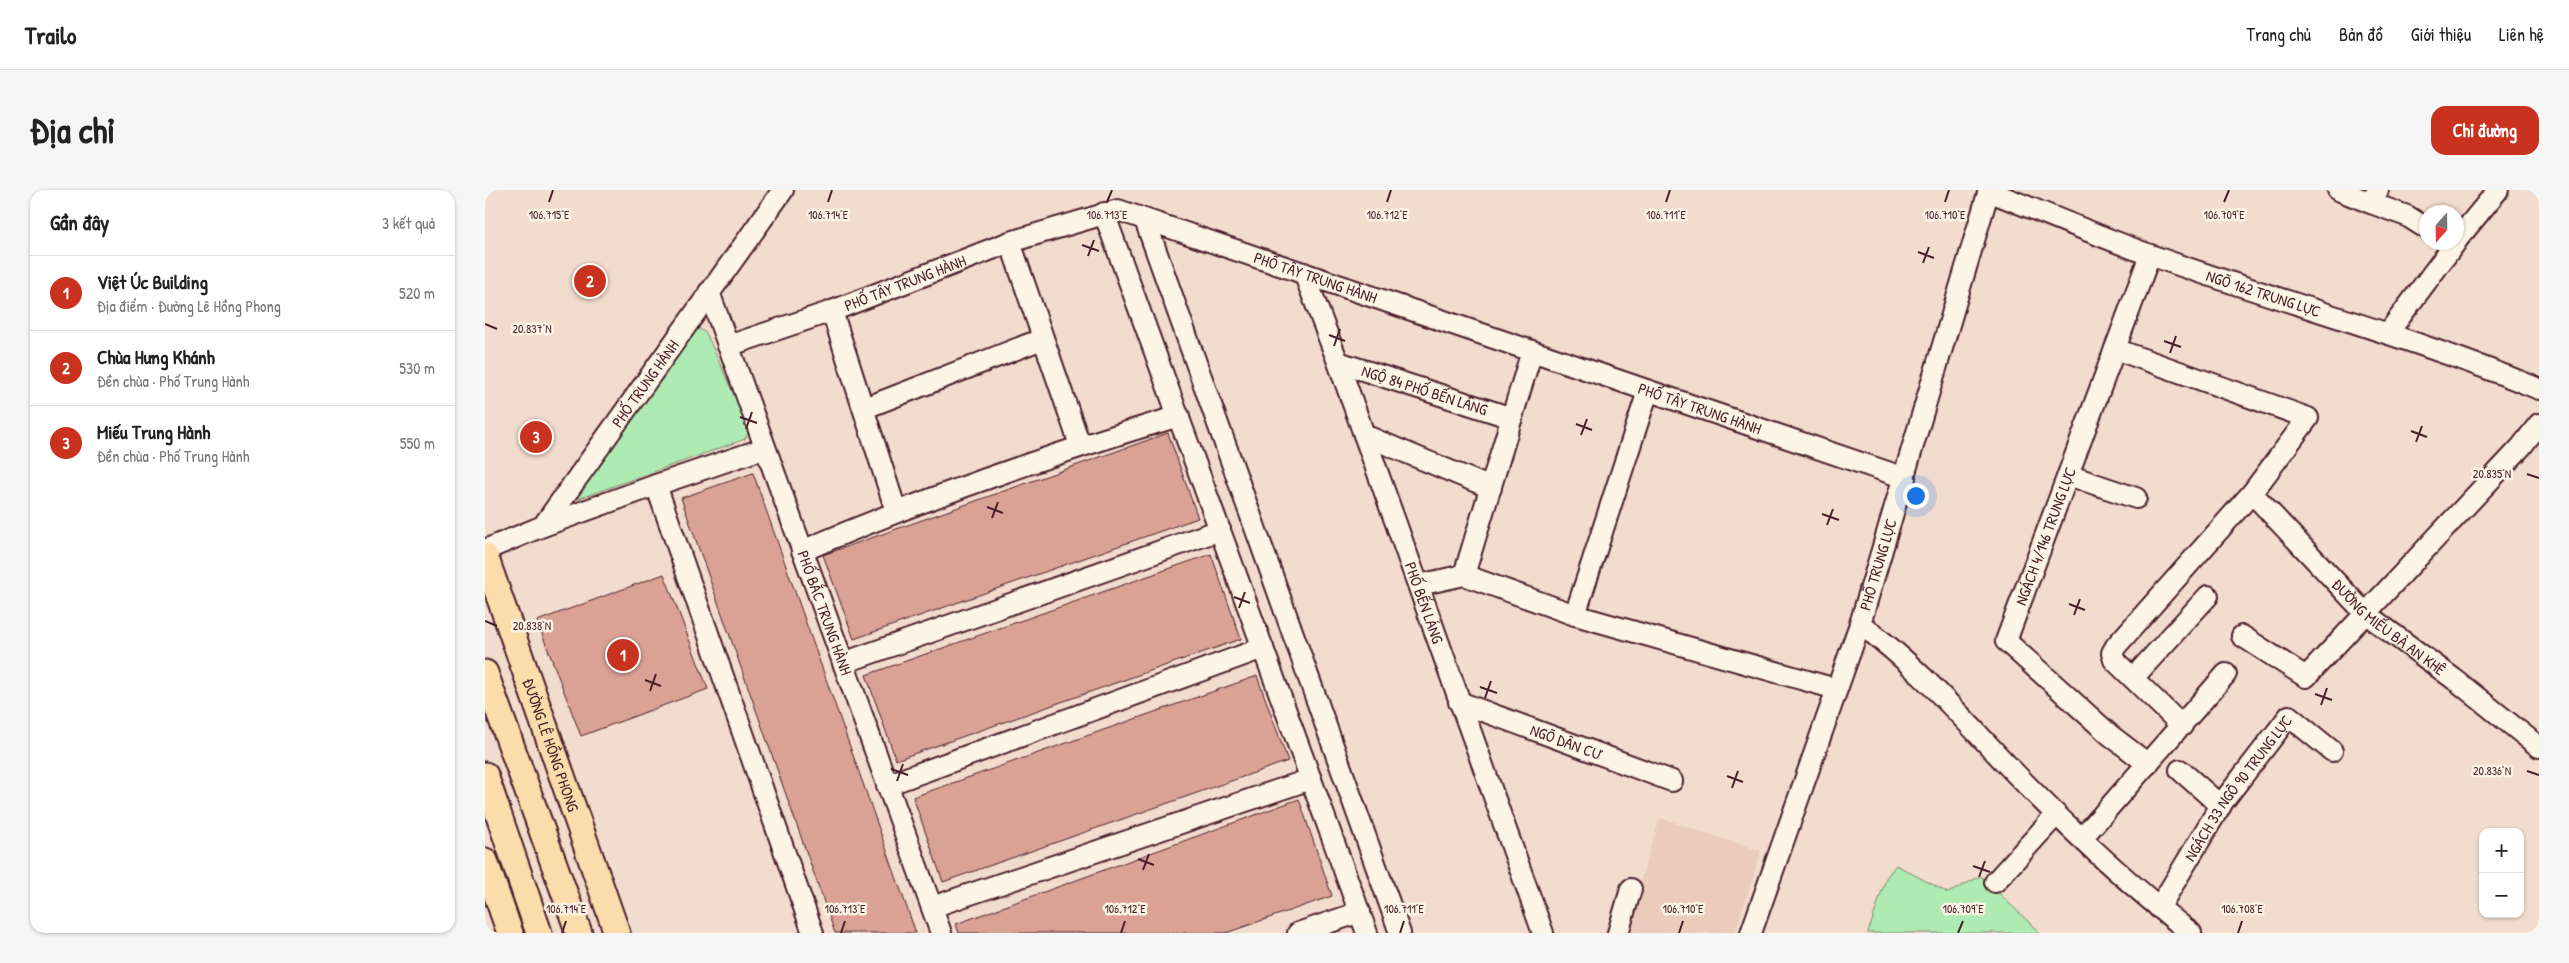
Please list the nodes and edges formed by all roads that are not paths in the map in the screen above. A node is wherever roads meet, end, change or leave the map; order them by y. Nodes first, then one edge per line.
1 (783, 190) edge
2 (1989, 190) edge
3 (2338, 190) edge
4 (2498, 190) edge
5 (2375, 196) edge
6 (1104, 212) junction
7 (1145, 220) junction
8 (2419, 223) edge
9 (2464, 231) edge
10 (1009, 242) junction
11 (2449, 250) edge
12 (2150, 255) junction
13 (1304, 273) junction
14 (709, 292) junction
15 (833, 311) junction
16 (2388, 333) junction
17 (1042, 339) junction
18 (728, 346) junction
19 (2115, 349) junction
20 (1533, 351) junction
21 (1338, 362) junction
22 (2539, 389) edge
23 (1648, 391) junction
24 (865, 408) junction
25 (1179, 416) junction
26 (1512, 418) junction
27 (2539, 424) edge
28 (1365, 435) junction
29 (1080, 446) junction
30 (765, 448) junction
31 (2068, 475) junction
32 (1905, 478) junction
33 (655, 485) junction
34 (1491, 488) junction
35 (2251, 493) junction
36 (2136, 498) dead end
37 (896, 511) junction
38 (543, 526) junction
39 (1220, 530) junction
40 (485, 550) edge
41 (803, 551) junction
42 (485, 556) edge
43 (1464, 575) junction
44 (1419, 585) junction
45 (2208, 596) dead end
46 (2366, 614) junction
47 (1575, 615) junction
48 (1860, 624) junction
49 (2242, 636) dead end
50 (1263, 648) junction
51 (843, 663) junction
52 (485, 673) edge
53 (2226, 674) dead end
54 (2133, 678) junction
55 (1836, 689) junction
56 (1459, 702) junction
57 (2181, 726) junction
58 (2539, 747) edge
59 (2333, 751) dead end
60 (2148, 764) junction
61 (2180, 770) dead end
62 (485, 775) edge
63 (1311, 779) junction
64 (1672, 781) dead end
65 (887, 785) junction
66 (2221, 806) junction
67 (2056, 816) junction
68 (2082, 838) junction
69 (485, 861) edge
70 (1995, 882) dead end
71 (1631, 889) dead end
72 (932, 907) junction
73 (2159, 908) junction
74 (1360, 912) junction
75 (510, 933) edge
76 (539, 933) edge
77 (579, 933) edge
78 (617, 933) edge
79 (813, 933) edge
80 (941, 933) edge
81 (1298, 933) edge
82 (1367, 933) edge
83 (1400, 933) edge
84 (1543, 933) edge
85 (1617, 933) edge
86 (1751, 933) edge
87 (2191, 933) edge

1 - 14 street, PHỐ TRUNG HÀNH
2 - 12 street, NGÕ 162 TRUNG LỰC
2 - 32 street, PHỐ TRUNG LỰC
3 - 5 street
4 - 9 street
5 - 8 street
6 - 7 street, PHỐ TÂY TRUNG HÀNH
6 - 10 street, PHỐ TÂY TRUNG HÀNH
6 - 25 street
7 - 13 street, PHỐ TÂY TRUNG HÀNH
7 - 83 street
10 - 15 street, PHỐ TÂY TRUNG HÀNH
10 - 17 street
11 - 16 street
12 - 16 street, NGÕ 162 TRUNG LỰC
12 - 19 street, NGÁCH 4/146 TRUNG LỰC
13 - 20 street, PHỐ TÂY TRUNG HÀNH
13 - 21 street, PHỐ BẾN LÁNG
14 - 18 street, PHỐ BẮC TRUNG HÀNH
14 - 38 street, PHỐ TRUNG HÀNH
15 - 18 street, PHỐ TÂY TRUNG HÀNH
15 - 24 street
16 - 22 street, NGÕ 162 TRUNG LỰC
17 - 24 street
17 - 29 street
18 - 30 street, PHỐ BẮC TRUNG HÀNH
19 - 31 street, NGÁCH 4/146 TRUNG LỰC
19 - 35 street
20 - 23 street, PHỐ TÂY TRUNG HÀNH
20 - 26 street
21 - 26 street, NGỘ 84 PHỐ BẾN LẢNG
21 - 28 street, PHỐ BẾN LÁNG
23 - 32 street, PHỐ TÂY TRUNG HÀNH
23 - 47 street
24 - 37 street
25 - 29 street
25 - 39 street
26 - 34 street
27 - 46 street
28 - 34 street
28 - 44 street, PHỐ BẾN LÁNG
29 - 37 street
30 - 33 street
30 - 41 street, PHỐ BẮC TRUNG HÀNH
31 - 36 street
31 - 60 street, NGÁCH 4/146 TRUNG LỰC
32 - 48 street, PHỐ TRUNG LỰC
33 - 38 street
33 - 79 street
34 - 43 street
35 - 46 street, ĐƯỜNG MIẾU BÀ AN KHÊ
35 - 54 street
37 - 41 street
38 - 40 street
39 - 50 street
39 - 51 street
41 - 51 street, PHỐ BẮC TRUNG HÀNH
42 - 78 main road, ĐƯỜNG LÊ HỒNG PHONG
43 - 44 street
43 - 47 street
44 - 56 street, PHỐ BẾN LÁNG
45 - 54 street
46 - 49 street
46 - 58 street, ĐƯỜNG MIẾU BÀ AN KHÊ
47 - 55 street
48 - 55 street, PHỐ TRUNG LỰC
48 - 67 street
50 - 63 street
50 - 65 street
51 - 65 street, PHỐ BẮC TRUNG HÀNH
52 - 77 main road
53 - 57 street
54 - 57 street
55 - 86 street, PHỐ TRUNG LỰC
56 - 64 street, NGÕ DÂN CƯ
56 - 84 street, PHỐ BẾN LÁNG
57 - 60 street
59 - 66 street, NGÁCH 33 NGÕ 90 TRUNG LỰC
60 - 68 street
61 - 66 street
62 - 76 main road
63 - 72 street
63 - 74 street
65 - 72 street, PHỐ BẮC TRUNG HÀNH
66 - 73 street, NGÁCH 33 NGÕ 90 TRUNG LỰC
67 - 68 street
67 - 70 street
68 - 73 street
69 - 75 main road
71 - 85 street
72 - 80 street, PHỐ BẮC TRUNG HÀNH
73 - 87 street
74 - 81 street
74 - 82 street

